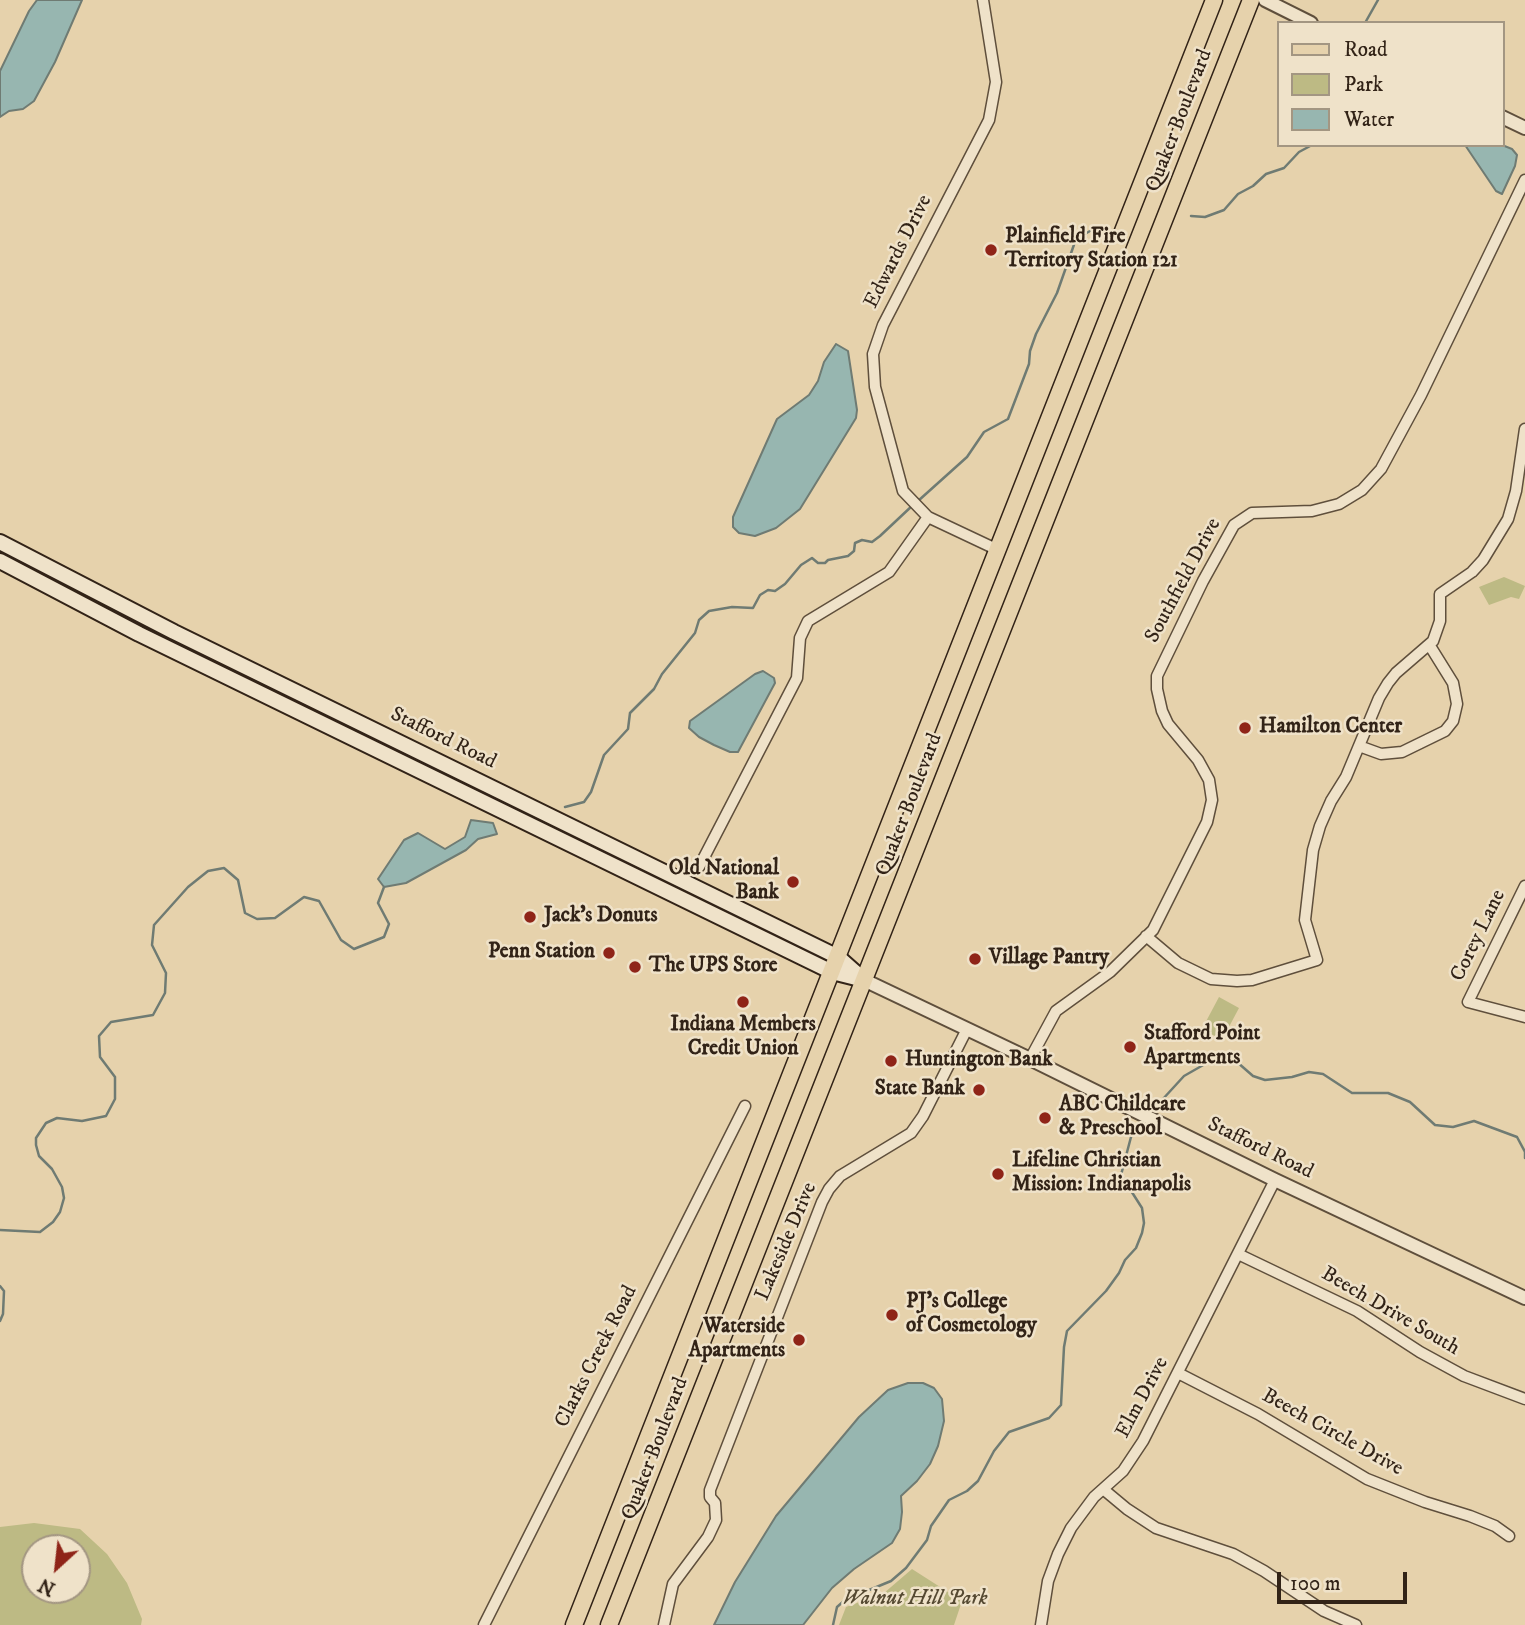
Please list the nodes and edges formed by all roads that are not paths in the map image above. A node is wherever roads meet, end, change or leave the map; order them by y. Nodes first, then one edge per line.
1 (983, 0) edge
2 (1214, 0) edge
3 (1251, 0) edge
4 (1265, 0) edge
5 (1307, 21) edge
6 (1504, 118) edge
7 (1525, 128) edge
8 (1525, 180) edge
9 (1525, 429) edge
10 (925, 515) junction
11 (0, 542) edge
12 (998, 550) junction
13 (0, 561) edge
14 (1430, 646) junction
15 (1359, 746) junction
16 (699, 867) dead end
17 (1525, 886) edge
18 (1146, 936) junction
19 (835, 965) junction
20 (864, 980) junction
21 (1525, 1017) edge
22 (967, 1029) junction
23 (1030, 1059) junction
24 (746, 1106) dead end
25 (1275, 1180) junction
26 (1238, 1254) junction
27 (1525, 1298) edge
28 (1178, 1373) junction
29 (1525, 1399) edge
30 (1103, 1489) junction
31 (1509, 1536) dead end
32 (484, 1625) edge
33 (574, 1625) edge
34 (609, 1625) edge
35 (664, 1625) edge
36 (1041, 1625) edge
37 (1356, 1625) edge

1 - 10 street, Edwards Drive
2 - 12 main road, Quaker Boulevard
3 - 20 main road, Quaker Boulevard
4 - 5 street
6 - 7 street
8 - 18 street, Southfield Drive
9 - 14 street
10 - 12 street, Edwards Drive
10 - 16 street
11 - 19 main road, Stafford Road
12 - 19 main road, Quaker Boulevard
13 - 19 main road, Stafford Road
14 - 15 street
14 - 15 street
15 - 18 street
17 - 21 street, Corey Lane
18 - 23 street, Southfield Drive
19 - 20 main road, Stafford Road
19 - 33 main road, Quaker Boulevard
20 - 22 street, Stafford Road
20 - 34 main road, Quaker Boulevard
22 - 23 street, Stafford Road
22 - 35 street, Lakeside Drive
23 - 25 street, Stafford Road
24 - 32 street, Clarks Creek Road
25 - 26 street, Elm Drive
25 - 27 street, Stafford Road
26 - 28 street, Elm Drive
26 - 29 street, Beech Drive South
28 - 30 street, Elm Drive
28 - 31 street, Beech Circle Drive
30 - 36 street, Elm Drive
30 - 37 street

